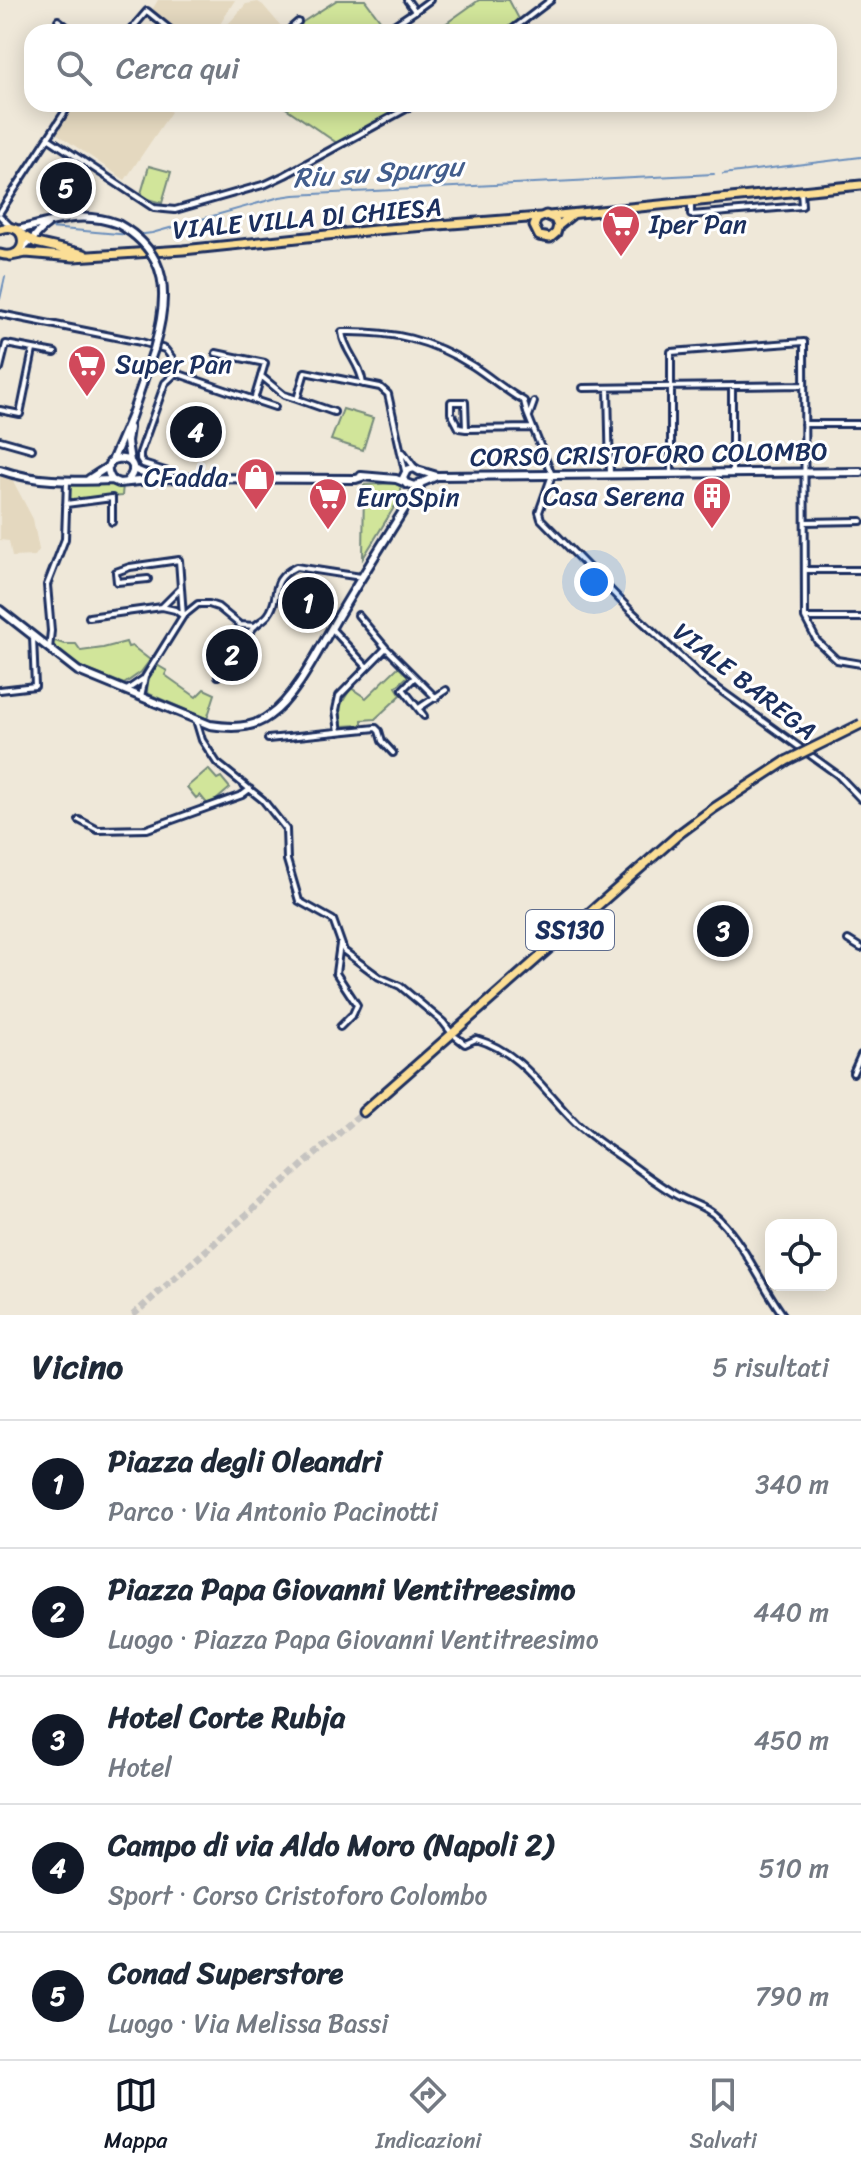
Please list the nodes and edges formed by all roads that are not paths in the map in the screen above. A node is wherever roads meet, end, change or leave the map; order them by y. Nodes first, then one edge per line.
1 (407, 0) edge
2 (430, 0) edge
3 (551, 0) edge
4 (415, 11) junction
5 (58, 20) dead end
6 (298, 22) dead end
7 (63, 24) edge
8 (136, 24) edge
9 (163, 24) edge
10 (296, 24) edge
11 (396, 24) edge
12 (520, 24) edge
13 (65, 112) edge
14 (400, 112) edge
15 (48, 138) junction
16 (861, 185) edge
17 (801, 190) junction
18 (691, 203) junction
19 (0, 214) edge
20 (573, 214) junction
21 (545, 216) junction
22 (522, 219) junction
23 (51, 222) junction
24 (534, 226) junction
25 (558, 226) junction
26 (0, 229) edge
27 (16, 230) junction
28 (32, 240) junction
29 (21, 249) junction
30 (0, 254) edge
31 (11, 256) junction
32 (94, 256) junction
33 (0, 314) edge
34 (33, 350) junction
35 (55, 353) dead end
36 (216, 353) dead end
37 (1, 364) edge
38 (176, 373) junction
39 (261, 376) junction
40 (363, 384) junction
41 (804, 385) junction
42 (672, 386) junction
43 (732, 386) junction
44 (583, 388) dead end
45 (608, 388) junction
46 (297, 399) junction
47 (254, 400) junction
48 (534, 402) dead end
49 (275, 407) dead end
50 (0, 410) edge
51 (334, 412) dead end
52 (529, 416) junction
53 (131, 417) junction
54 (804, 424) junction
55 (861, 424) edge
56 (533, 428) junction
57 (466, 429) junction
58 (0, 440) edge
59 (32, 449) dead end
60 (402, 452) junction
61 (110, 464) junction
62 (132, 466) junction
63 (416, 469) junction
64 (0, 470) edge
65 (405, 472) junction
66 (861, 472) edge
67 (732, 473) junction
68 (806, 473) junction
69 (671, 474) junction
70 (552, 475) junction
71 (610, 475) junction
72 (437, 476) junction
73 (377, 477) junction
74 (172, 478) junction
75 (158, 479) junction
76 (86, 480) junction
77 (112, 480) junction
78 (67, 481) junction
79 (127, 481) junction
80 (420, 482) junction
81 (407, 484) junction
82 (410, 500) junction
83 (66, 504) junction
84 (861, 521) edge
85 (112, 522) dead end
86 (805, 522) junction
87 (805, 570) junction
88 (861, 570) edge
89 (361, 577) junction
90 (148, 579) dead end
91 (181, 589) junction
92 (162, 607) junction
93 (0, 610) edge
94 (358, 615) dead end
95 (183, 616) junction
96 (89, 617) dead end
97 (805, 618) junction
98 (861, 618) edge
99 (255, 626) junction
100 (331, 628) junction
101 (33, 637) junction
102 (386, 648) junction
103 (49, 649) junction
104 (861, 664) edge
105 (367, 667) junction
106 (218, 676) dead end
107 (145, 677) junction
108 (415, 677) junction
109 (0, 690) edge
110 (446, 690) dead end
111 (125, 691) junction
112 (141, 697) junction
113 (436, 698) junction
114 (419, 708) junction
115 (424, 716) dead end
116 (196, 720) junction
117 (861, 724) edge
118 (339, 732) junction
119 (268, 739) dead end
120 (393, 753) dead end
121 (250, 789) junction
122 (861, 799) edge
123 (79, 820) dead end
124 (848, 940) dead end
125 (340, 942) junction
126 (861, 948) edge
127 (340, 1027) dead end
128 (450, 1031) dead end
129 (456, 1037) dead end
130 (861, 1055) edge
131 (853, 1073) dead end
132 (363, 1112) tunnel mouth
133 (783, 1315) edge

1 - 4 street
2 - 4 street
3 - 12 street
4 - 11 street
5 - 7 street
6 - 10 street
8 - 9 street
13 - 15 street
14 - 15 street
15 - 19 street
16 - 17 main road, VIALE VILLA DI CHIESA
17 - 18 main road, VIALE VILLA DI CHIESA
17 - 18 street
18 - 20 main road, VIALE VILLA DI CHIESA
19 - 27 street
20 - 21 main road, VIALE VILLA DI CHIESA
20 - 25 main road
21 - 22 main road, VIALE VILLA DI CHIESA
21 - 24 main road
21 - 25 main road
22 - 24 main road
22 - 32 main road, VIALE VILLA DI CHIESA
23 - 27 street
23 - 28 street
23 - 53 street, bridge
24 - 25 main road
26 - 27 main road
27 - 28 main road, VIALE VILLA DI CHIESA
27 - 29 main road
28 - 29 street
28 - 32 main road, VIALE VILLA DI CHIESA
29 - 31 main road
30 - 31 main road, VIALE VILLA DI CHIESA
31 - 32 main road, VIALE VILLA DI CHIESA
33 - 38 street
34 - 35 street
34 - 37 street
34 - 50 street
36 - 39 street
38 - 47 street
38 - 74 street
39 - 46 street
39 - 47 street
40 - 46 street
40 - 52 street
40 - 60 street
41 - 42 street
41 - 43 street
41 - 54 street
42 - 43 street
42 - 45 street
42 - 69 street
43 - 67 street
44 - 45 street
45 - 71 street
46 - 51 street
47 - 49 street
48 - 52 street
52 - 56 street
53 - 61 street
53 - 62 street
54 - 55 street
54 - 68 street
56 - 57 street
56 - 70 street
57 - 57 street
58 - 59 street
60 - 63 street
60 - 65 street
61 - 62 street, CORSO CRISTOFORO COLOMBO
61 - 76 street, CORSO CRISTOFORO COLOMBO
61 - 77 street
62 - 75 street, CORSO CRISTOFORO COLOMBO
62 - 79 street
63 - 65 street, CORSO CRISTOFORO COLOMBO
63 - 72 street, CORSO CRISTOFORO COLOMBO
63 - 80 street
64 - 78 street, CORSO CRISTOFORO COLOMBO
65 - 73 street, CORSO CRISTOFORO COLOMBO
65 - 81 street
66 - 68 street, CORSO CRISTOFORO COLOMBO
67 - 68 street, CORSO CRISTOFORO COLOMBO
67 - 69 street, CORSO CRISTOFORO COLOMBO
68 - 86 street
69 - 71 street, CORSO CRISTOFORO COLOMBO
70 - 71 street, CORSO CRISTOFORO COLOMBO
70 - 72 street, CORSO CRISTOFORO COLOMBO
70 - 122 street, VIALE BAREGA
72 - 80 street, CORSO CRISTOFORO COLOMBO
73 - 74 street, CORSO CRISTOFORO COLOMBO
73 - 81 street, CORSO CRISTOFORO COLOMBO
74 - 75 street, CORSO CRISTOFORO COLOMBO
75 - 79 street, CORSO CRISTOFORO COLOMBO
76 - 77 street, CORSO CRISTOFORO COLOMBO
76 - 78 street, CORSO CRISTOFORO COLOMBO
77 - 79 street, CORSO CRISTOFORO COLOMBO
78 - 83 street
80 - 81 street, CORSO CRISTOFORO COLOMBO
80 - 82 street
81 - 82 street
82 - 89 street
83 - 85 street
83 - 103 street
84 - 86 street
86 - 87 street
87 - 88 street
87 - 97 street
89 - 99 street
89 - 100 street
90 - 91 street
91 - 92 street
91 - 95 street
92 - 95 street
92 - 96 street
93 - 101 street
94 - 102 street
95 - 99 street
95 - 107 street
97 - 98 street
97 - 104 street
99 - 106 street
100 - 105 street
100 - 116 street
101 - 103 street
101 - 109 street
102 - 105 street
102 - 108 street
103 - 111 street
105 - 118 street
107 - 111 street
107 - 112 street
108 - 113 street
108 - 114 street
110 - 113 street
111 - 112 street
112 - 116 street
113 - 114 street
114 - 115 street
116 - 121 street
117 - 132 main road, SS130, bridge
118 - 119 street
118 - 120 street
121 - 123 street
121 - 125 street
124 - 126 street
125 - 127 street
125 - 128 street
129 - 133 street
130 - 131 street

